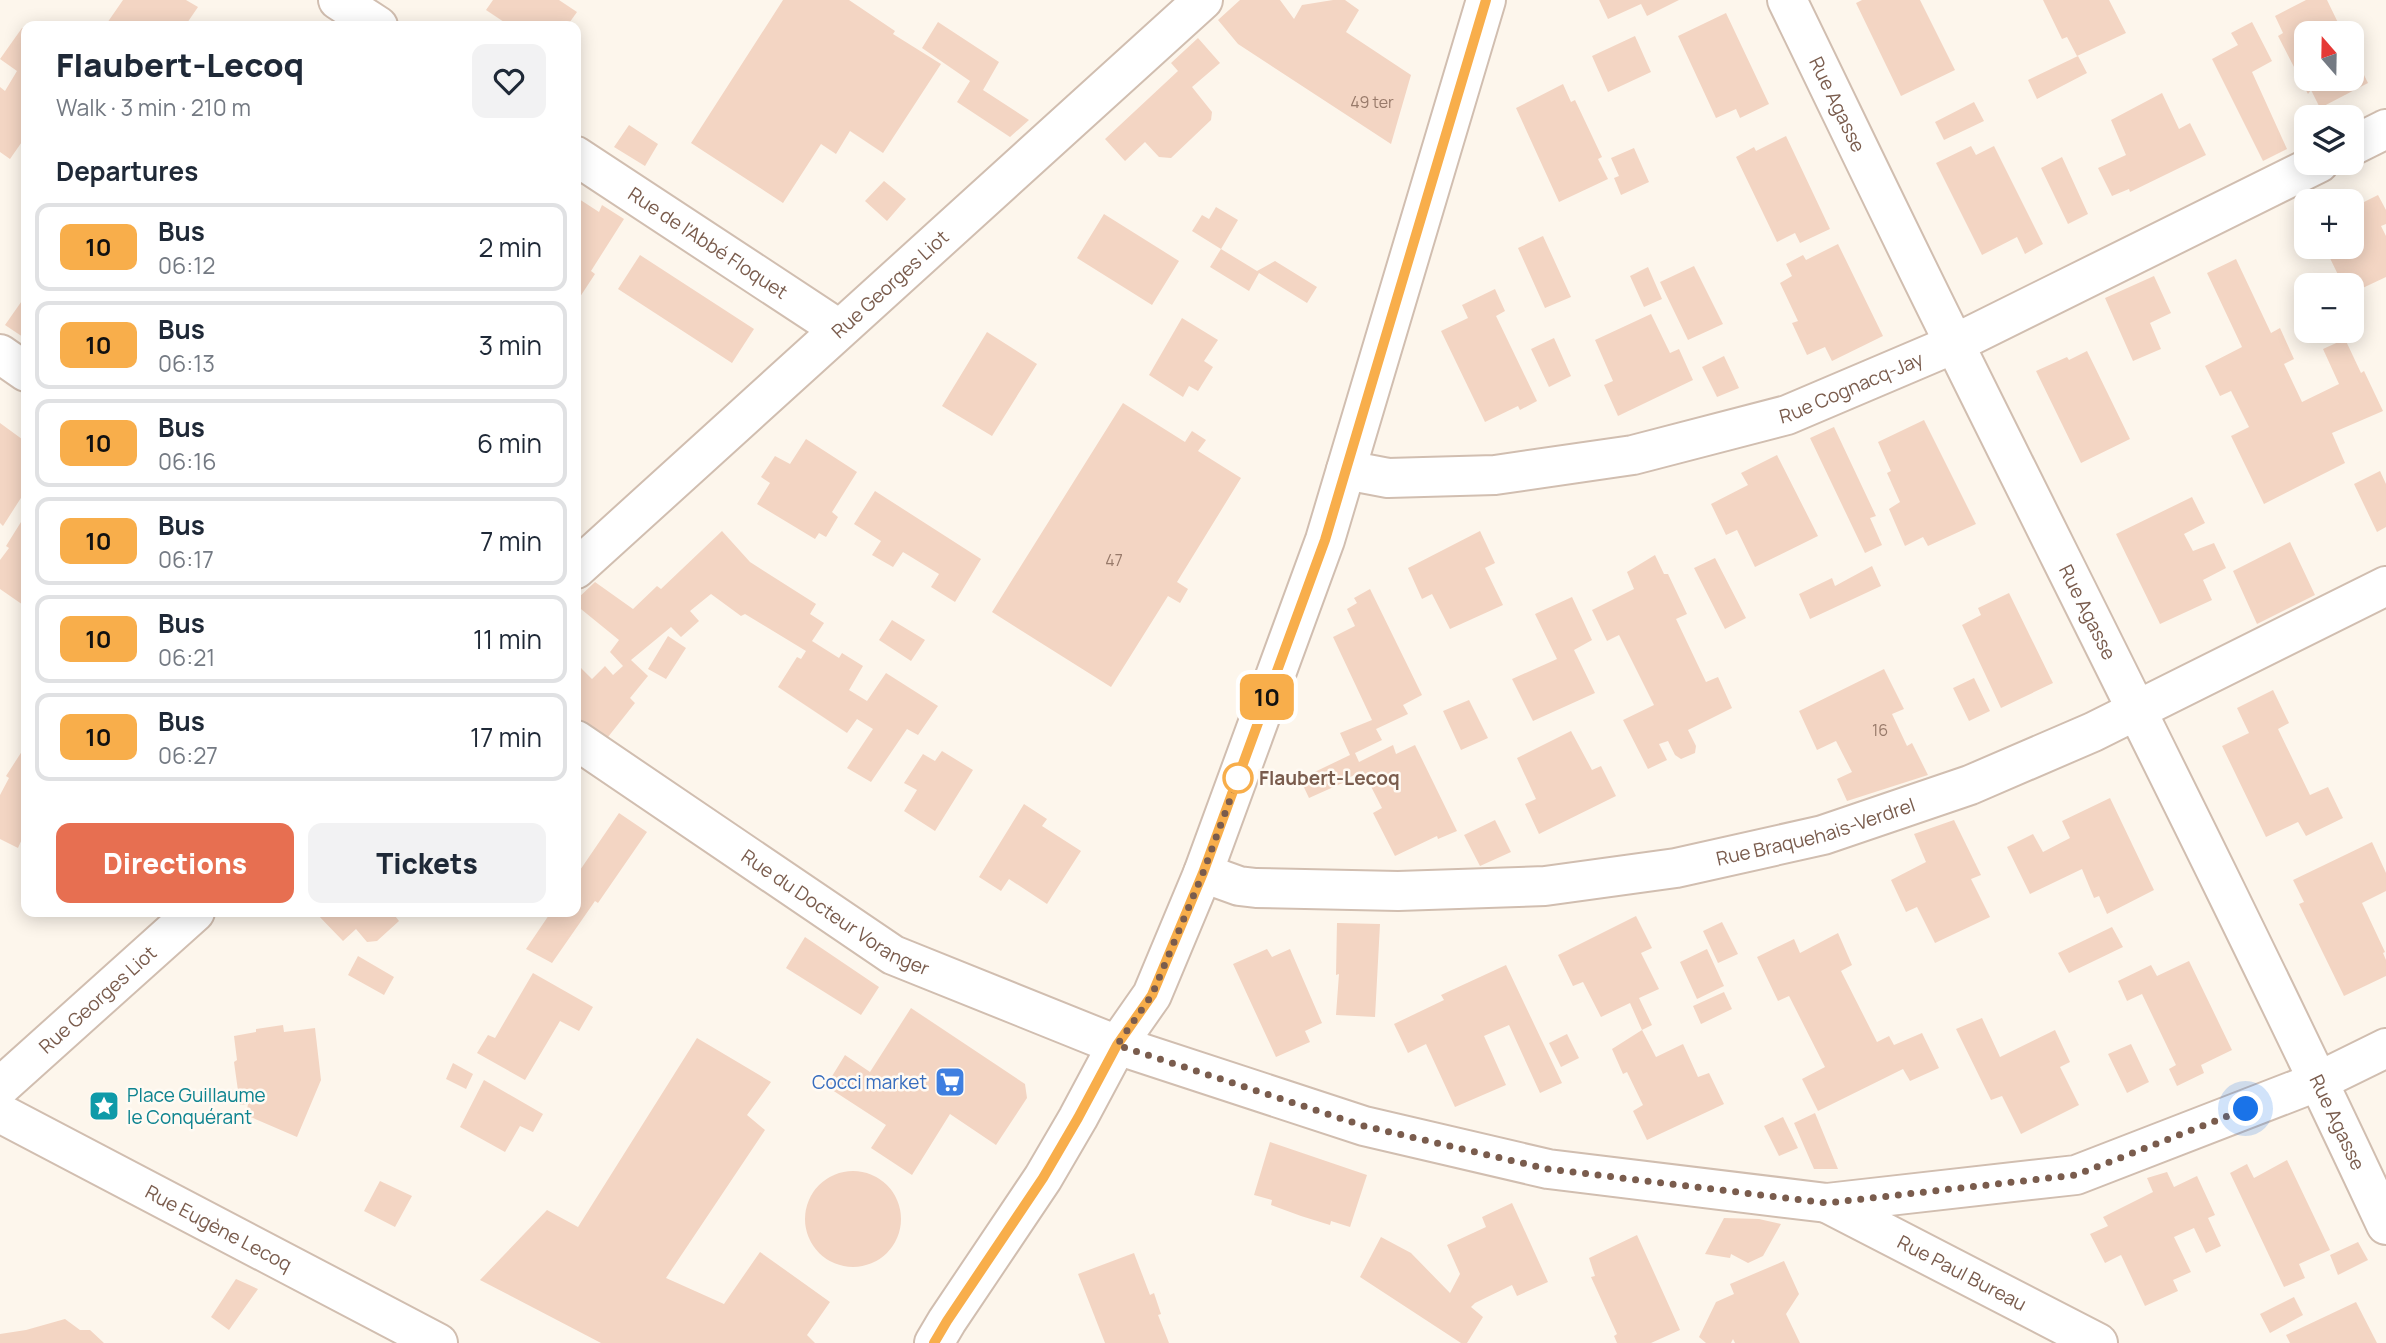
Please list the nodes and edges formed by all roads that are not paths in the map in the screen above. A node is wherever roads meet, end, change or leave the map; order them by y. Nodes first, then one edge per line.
1 (338, 0) edge
2 (1203, 0) edge
3 (1486, 0) edge
4 (1787, 0) edge
5 (370, 21) edge
6 (2386, 130) edge
7 (2364, 140) edge
8 (581, 159) edge
9 (2295, 175) edge
10 (839, 330) junction
11 (1954, 344) junction
12 (0, 354) edge
13 (21, 369) edge
14 (1346, 470) junction
15 (581, 564) edge
16 (2386, 586) edge
17 (2138, 711) junction
18 (581, 743) edge
19 (1203, 873) junction
20 (189, 917) edge
21 (1117, 1045) junction
22 (2386, 1048) edge
23 (2319, 1081) junction
24 (0, 1087) edge
25 (0, 1113) edge
26 (1827, 1203) junction
27 (2386, 1225) edge
28 (438, 1343) edge
29 (934, 1343) edge
30 (2098, 1343) edge

1 - 5 street
2 - 10 street, Rue Georges Liot
3 - 14 street
4 - 11 street, Rue Agasse
6 - 7 street
8 - 10 street, Rue de l'Abbé Floquet
9 - 11 street, Rue Cognacq-Jay
10 - 15 street, Rue Georges Liot
11 - 14 street, Rue Cognacq-Jay
11 - 17 street, Rue Agasse
12 - 13 street
14 - 19 street
16 - 17 street, Rue Braquehais-Verdrel
17 - 19 street, Rue Braquehais-Verdrel
17 - 23 street, Rue Agasse
18 - 21 street, Rue du Docteur Voranger
19 - 21 street
20 - 24 street, Rue Georges Liot
21 - 26 street, Rue du Docteur Voranger
21 - 29 street
22 - 23 street
23 - 26 street
23 - 27 street, Rue Agasse
25 - 28 street, Rue Eugène Lecoq
26 - 30 street, Rue Paul Bureau

